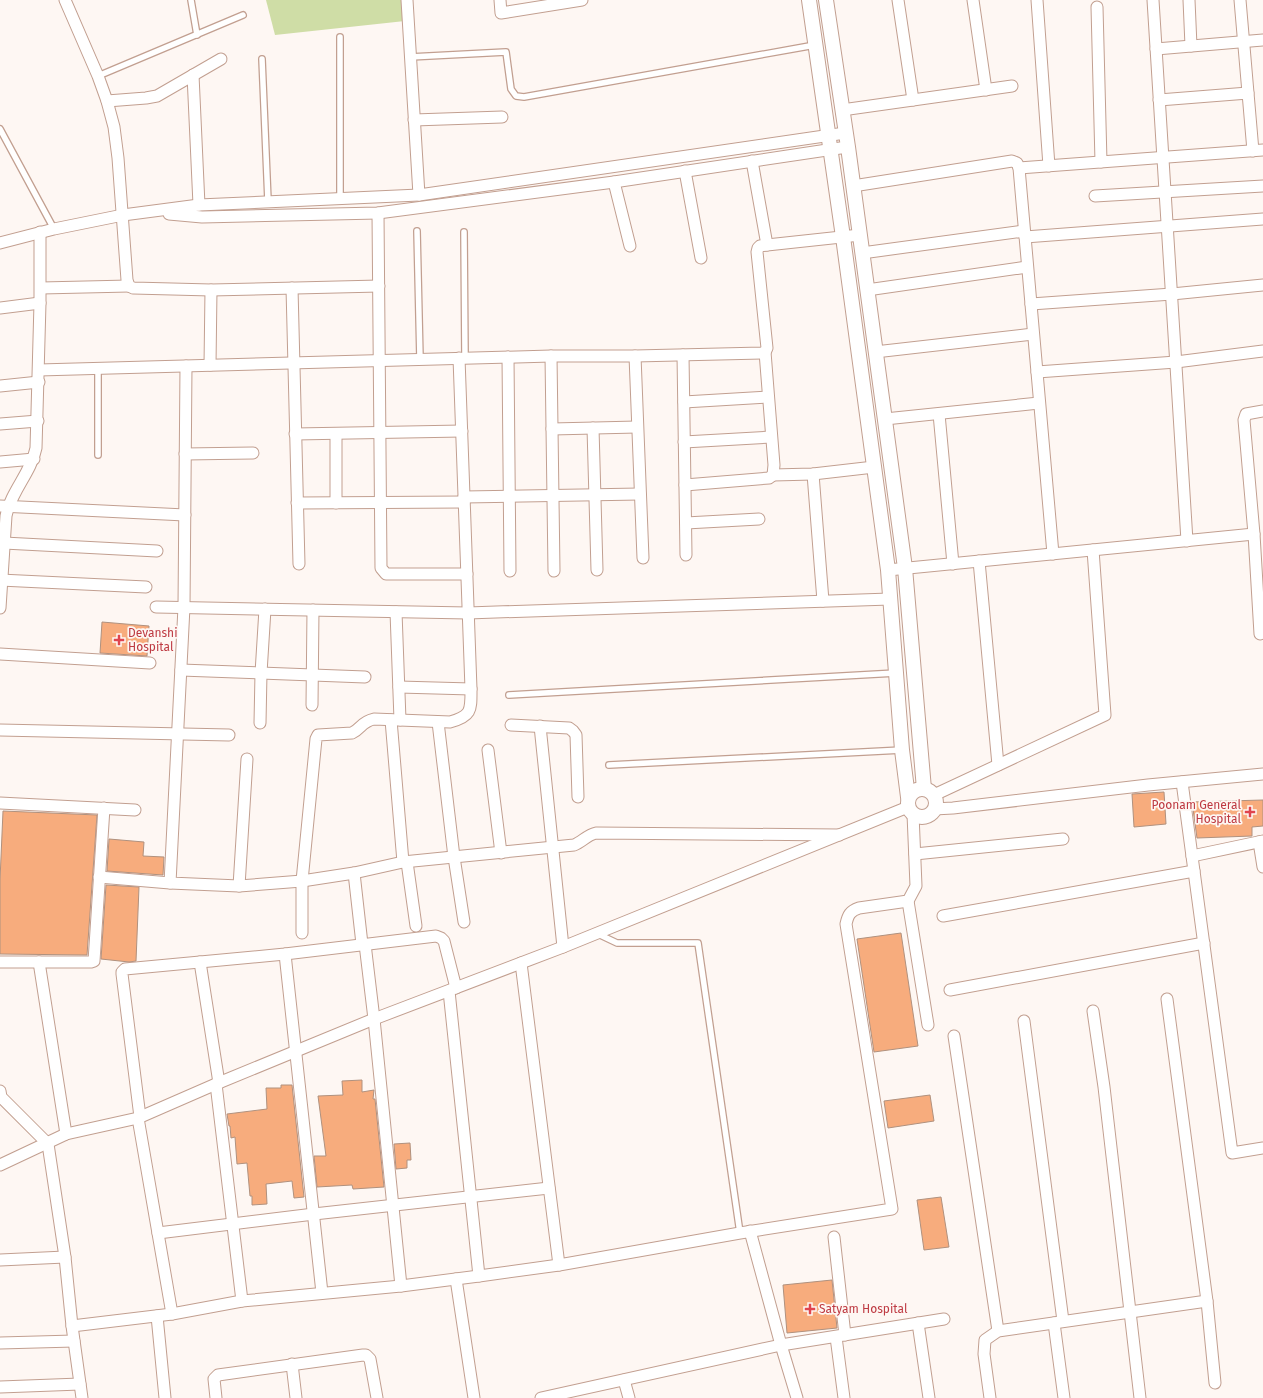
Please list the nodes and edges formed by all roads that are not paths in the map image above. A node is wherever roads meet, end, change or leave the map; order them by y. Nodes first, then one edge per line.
1 (65, 0) edge
2 (191, 0) edge
3 (407, 0) edge
4 (500, 0) edge
5 (582, 0) edge
6 (809, 0) edge
7 (826, 0) edge
8 (898, 0) edge
9 (973, 0) edge
10 (1037, 0) edge
11 (1153, 0) edge
12 (1189, 0) edge
13 (1240, 0) edge
14 (1096, 7) dead end
15 (243, 15) dead end
16 (197, 34) junction
17 (340, 37) dead end
18 (1263, 40) edge
19 (1243, 42) junction
20 (816, 45) junction
21 (1191, 46) junction
22 (1156, 49) junction
23 (410, 57) junction
24 (221, 59) dead end
25 (262, 59) dead end
26 (193, 75) junction
27 (98, 76) junction
28 (1012, 86) dead end
29 (986, 90) junction
30 (1248, 93) junction
31 (913, 100) junction
32 (1159, 100) junction
33 (107, 101) junction
34 (842, 110) junction
35 (502, 117) dead end
36 (414, 120) junction
37 (0, 129) edge
38 (846, 140) junction
39 (829, 142) junction
40 (1258, 151) edge
41 (1163, 158) junction
42 (752, 161) junction
43 (1101, 162) junction
44 (1049, 166) junction
45 (1019, 168) junction
46 (685, 171) junction
47 (614, 182) junction
48 (853, 186) junction
49 (1263, 186) edge
50 (1165, 191) junction
51 (419, 195) junction
52 (1095, 196) dead end
53 (340, 198) junction
54 (268, 201) junction
55 (199, 205) junction
56 (147, 213) junction
57 (378, 213) junction
58 (123, 215) junction
59 (1263, 220) edge
60 (1167, 227) junction
61 (54, 229) junction
62 (417, 231) dead end
63 (40, 232) junction
64 (464, 232) dead end
65 (1025, 234) junction
66 (860, 235) junction
67 (844, 237) junction
68 (0, 243) edge
69 (766, 245) junction
70 (630, 246) dead end
71 (862, 253) junction
72 (701, 258) dead end
73 (1027, 267) junction
74 (1263, 285) edge
75 (129, 286) junction
76 (379, 286) junction
77 (41, 288) junction
78 (292, 288) junction
79 (211, 290) junction
80 (867, 290) junction
81 (1172, 294) junction
82 (40, 303) junction
83 (1031, 304) junction
84 (0, 308) edge
85 (1033, 334) junction
86 (1263, 351) edge
87 (765, 352) junction
88 (876, 352) junction
89 (683, 355) junction
90 (551, 356) junction
91 (635, 356) junction
92 (508, 357) junction
93 (462, 358) junction
94 (420, 359) junction
95 (380, 360) junction
96 (1176, 362) junction
97 (293, 363) junction
98 (210, 365) junction
99 (186, 366) junction
100 (98, 368) junction
101 (39, 370) junction
102 (1036, 372) junction
103 (39, 382) junction
104 (0, 386) edge
105 (768, 397) junction
106 (684, 402) junction
107 (1039, 403) junction
108 (1263, 411) edge
109 (939, 414) junction
110 (885, 419) junction
111 (38, 421) junction
112 (0, 424) edge
113 (637, 427) junction
114 (552, 428) junction
115 (593, 428) junction
116 (462, 431) junction
117 (380, 433) junction
118 (295, 434) junction
119 (336, 434) junction
120 (771, 437) junction
121 (684, 442) junction
122 (253, 453) dead end
123 (185, 454) junction
124 (98, 455) dead end
125 (34, 459) junction
126 (0, 462) edge
127 (891, 464) junction
128 (874, 467) junction
129 (813, 474) junction
130 (773, 475) junction
131 (685, 485) junction
132 (640, 494) junction
133 (595, 495) junction
134 (509, 496) junction
135 (553, 496) junction
136 (464, 500) junction
137 (297, 503) junction
138 (336, 503) junction
139 (380, 503) junction
140 (4, 506) edge
141 (185, 515) junction
142 (758, 519) dead end
143 (686, 523) junction
144 (1254, 534) junction
145 (1187, 541) junction
146 (4, 543) junction
147 (1093, 550) junction
148 (157, 551) dead end
149 (1053, 554) junction
150 (686, 555) dead end
151 (643, 558) dead end
152 (978, 561) junction
153 (299, 564) dead end
154 (953, 564) junction
155 (905, 568) junction
156 (597, 570) dead end
157 (888, 570) junction
158 (510, 571) dead end
159 (554, 571) dead end
160 (467, 574) junction
161 (1, 580) edge
162 (146, 587) dead end
163 (890, 599) junction
164 (823, 601) junction
165 (156, 607) dead end
166 (184, 607) junction
167 (0, 608) edge
168 (265, 609) junction
169 (313, 610) junction
170 (396, 612) junction
171 (468, 613) junction
172 (1260, 634) dead end
173 (0, 654) edge
174 (150, 663) dead end
175 (181, 670) junction
176 (261, 673) junction
177 (896, 673) junction
178 (313, 676) junction
179 (365, 677) dead end
180 (398, 687) junction
181 (471, 689) junction
182 (508, 695) dead end
183 (312, 705) dead end
184 (395, 720) junction
185 (438, 722) junction
186 (260, 723) dead end
187 (511, 725) dead end
188 (540, 726) junction
189 (0, 730) edge
190 (178, 734) junction
191 (229, 735) dead end
192 (488, 750) dead end
193 (902, 750) junction
194 (247, 759) dead end
195 (609, 765) dead end
196 (998, 765) junction
197 (1263, 774) edge
198 (1182, 782) junction
199 (929, 792) junction
200 (578, 797) dead end
201 (0, 803) edge
202 (910, 806) junction
203 (104, 808) junction
204 (934, 809) junction
205 (135, 810) dead end
206 (839, 835) junction
207 (1063, 839) dead end
208 (1261, 842) edge
209 (553, 848) junction
210 (501, 853) junction
211 (915, 854) junction
212 (1192, 856) junction
213 (454, 857) junction
214 (405, 862) junction
215 (1263, 867) edge
216 (1194, 871) junction
217 (354, 873) junction
218 (99, 877) junction
219 (302, 881) junction
220 (170, 883) junction
221 (239, 886) junction
222 (908, 901) junction
223 (943, 916) dead end
224 (464, 922) dead end
225 (416, 926) dead end
226 (302, 933) dead end
227 (596, 934) junction
228 (1204, 943) junction
229 (364, 944) junction
230 (563, 947) junction
231 (285, 954) junction
232 (0, 962) edge
233 (39, 962) junction
234 (200, 962) junction
235 (521, 963) junction
236 (453, 989) junction
237 (950, 990) dead end
238 (1167, 999) dead end
239 (1093, 1011) dead end
240 (374, 1019) junction
241 (1024, 1021) dead end
242 (928, 1025) dead end
243 (954, 1036) dead end
244 (297, 1052) junction
245 (217, 1083) junction
246 (0, 1091) edge
247 (139, 1118) junction
248 (66, 1134) junction
249 (48, 1144) junction
250 (1263, 1148) edge
251 (0, 1165) edge
252 (549, 1188) junction
253 (471, 1197) junction
254 (393, 1206) junction
255 (314, 1214) junction
256 (233, 1225) junction
257 (745, 1232) junction
258 (158, 1233) junction
259 (834, 1237) dead end
260 (64, 1257) junction
261 (0, 1260) edge
262 (559, 1265) junction
263 (479, 1276) junction
264 (456, 1279) junction
265 (401, 1286) junction
266 (322, 1293) junction
267 (242, 1301) junction
268 (1207, 1301) junction
269 (1129, 1312) junction
270 (172, 1314) junction
271 (157, 1316) junction
272 (944, 1319) dead end
273 (1058, 1322) junction
274 (918, 1323) junction
275 (72, 1326) junction
276 (998, 1331) junction
277 (841, 1336) junction
278 (74, 1341) junction
279 (0, 1343) edge
280 (781, 1346) junction
281 (292, 1364) junction
282 (624, 1380) junction
283 (1215, 1383) dead end
284 (80, 1384) junction
285 (0, 1387) edge
286 (82, 1398) edge
287 (165, 1398) edge
288 (216, 1398) edge
289 (296, 1398) edge
290 (377, 1398) edge
291 (474, 1398) edge
292 (541, 1398) edge
293 (629, 1398) edge
294 (797, 1398) edge
295 (844, 1398) edge
296 (929, 1398) edge
297 (990, 1398) edge
298 (1064, 1398) edge
299 (1140, 1398) edge

1 - 27 street
2 - 16 lane
3 - 23 street
4 - 5 street
6 - 20 street
7 - 34 street
8 - 31 street
9 - 29 street
10 - 44 street
11 - 22 street
12 - 21 street
13 - 19 street
14 - 43 street
15 - 16 lane
16 - 27 lane
17 - 53 lane
18 - 19 street
19 - 21 street
19 - 30 street
20 - 23 lane
20 - 39 street
21 - 22 street
22 - 32 street
23 - 36 street
24 - 26 street
25 - 54 lane
26 - 33 street
26 - 55 street
27 - 33 street
28 - 29 street
29 - 31 street
30 - 32 street
30 - 40 street
31 - 34 street
32 - 41 street
33 - 58 street
34 - 38 street
35 - 36 street
36 - 51 street
37 - 61 lane
38 - 39 street
38 - 48 street
39 - 42 street
39 - 51 street
39 - 67 street
40 - 41 street
41 - 43 street
41 - 50 street
42 - 46 street
42 - 69 street
43 - 44 street
44 - 45 street
45 - 48 street
45 - 65 street
46 - 47 street
46 - 72 street
47 - 57 street
47 - 70 street
48 - 66 street
49 - 50 street
50 - 52 street
50 - 60 street
51 - 53 street
53 - 54 street
54 - 55 street
55 - 56 street
56 - 57 street
56 - 58 street
57 - 76 street
58 - 61 street
58 - 75 street
59 - 60 street
60 - 65 street
60 - 81 street
61 - 63 street
62 - 94 lane
63 - 68 street
63 - 77 street
64 - 93 lane
65 - 71 street
65 - 73 street
66 - 67 street
66 - 71 street
67 - 69 street
67 - 128 street
69 - 87 street
71 - 80 street
73 - 80 street
73 - 83 street
74 - 81 street
75 - 77 street
75 - 79 street
76 - 78 street
76 - 95 street
77 - 82 street
78 - 79 street
78 - 97 street
79 - 98 street
80 - 88 street
81 - 83 street
81 - 96 street
82 - 84 street
82 - 101 street
83 - 85 street
85 - 88 street
85 - 102 street
86 - 96 street
87 - 89 street
87 - 105 street
88 - 110 street
89 - 91 street
89 - 106 street
90 - 91 street
90 - 92 street
90 - 114 street
91 - 113 street
92 - 93 street
92 - 134 street
93 - 94 street
93 - 116 street
94 - 95 street
95 - 97 street
95 - 117 street
96 - 102 street
96 - 145 street
97 - 98 street
97 - 118 street
98 - 99 street
99 - 100 street
99 - 123 street
100 - 101 street
100 - 124 lane
101 - 103 street
102 - 107 street
103 - 104 street
103 - 111 street
105 - 106 street
105 - 120 street
106 - 121 street
107 - 109 street
107 - 149 street
108 - 144 street
109 - 110 street
109 - 154 street
110 - 127 street
111 - 112 street
111 - 125 street
113 - 115 street
113 - 132 street
114 - 115 street
114 - 135 street
115 - 133 street
116 - 117 street
116 - 136 street
117 - 119 street
117 - 139 street
118 - 119 street
118 - 137 street
119 - 138 street
120 - 121 street
120 - 130 street
121 - 131 street
122 - 123 street
123 - 141 street
125 - 126 street
125 - 140 street
127 - 128 street
127 - 155 street
128 - 129 street
128 - 157 street
129 - 130 street
129 - 164 street
130 - 131 street
131 - 143 street
132 - 133 street
132 - 151 street
133 - 135 street
133 - 156 street
134 - 135 street
134 - 136 street
134 - 158 street
135 - 159 street
136 - 139 street
136 - 160 street
137 - 138 street
137 - 153 street
138 - 139 street
139 - 160 street
140 - 141 street
140 - 146 street
141 - 166 street
142 - 143 street
143 - 150 street
144 - 145 street
144 - 172 street
145 - 147 street
146 - 148 street
146 - 161 street
147 - 149 street
147 - 196 street
149 - 152 street
152 - 154 street
152 - 196 street
154 - 155 street
155 - 157 street
155 - 199 street
157 - 163 street
160 - 171 street
161 - 162 street
161 - 167 street
163 - 164 street
163 - 177 street
164 - 171 street
165 - 166 street
166 - 168 street
166 - 175 street
168 - 169 street
168 - 176 street
169 - 170 street
169 - 178 street
170 - 171 street
170 - 180 street
171 - 181 street
173 - 174 street
175 - 176 street
175 - 190 street
176 - 178 street
176 - 186 street
177 - 182 lane
177 - 193 street
178 - 179 street
178 - 183 street
180 - 181 street
180 - 184 street
181 - 185 street
184 - 185 street
184 - 214 street
184 - 219 street
185 - 213 street
187 - 188 street
188 - 200 street
188 - 209 street
189 - 190 street
190 - 191 street
190 - 220 street
192 - 210 street
193 - 195 lane
193 - 202 street
194 - 221 street
196 - 199 street
197 - 198 street
198 - 204 street
198 - 212 street
199 - 202 street
199 - 204 street
201 - 203 street
202 - 204 street
202 - 206 street
202 - 211 street
203 - 205 street
203 - 218 street
206 - 209 street
206 - 227 street
207 - 211 street
208 - 212 street
208 - 215 street
209 - 210 street
209 - 230 street
210 - 213 street
211 - 222 street
212 - 216 street
213 - 214 street
213 - 224 street
214 - 217 street
214 - 225 street
216 - 223 street
216 - 228 street
217 - 219 street
217 - 229 street
218 - 220 street
218 - 233 street
219 - 221 street
219 - 226 street
220 - 221 street
222 - 242 street
222 - 257 street
227 - 230 street
227 - 257 lane
228 - 237 street
228 - 250 street
229 - 231 street
229 - 236 street
229 - 240 street
230 - 235 street
231 - 234 street
231 - 244 street
232 - 233 street
233 - 248 street
234 - 245 street
234 - 247 street
235 - 236 street
235 - 252 street
236 - 240 street
236 - 253 street
238 - 268 street
239 - 269 street
240 - 244 street
240 - 254 street
241 - 273 street
243 - 276 street
244 - 245 street
244 - 255 street
245 - 247 street
245 - 256 street
246 - 249 street
247 - 248 street
247 - 258 street
248 - 249 street
249 - 251 street
249 - 260 street
252 - 253 street
252 - 262 street
253 - 254 street
253 - 263 street
254 - 255 street
254 - 265 street
255 - 256 street
255 - 266 street
256 - 258 street
256 - 267 street
257 - 262 street
257 - 280 street
258 - 270 street
259 - 277 street
260 - 261 street
260 - 275 street
262 - 263 street
263 - 264 street
264 - 265 street
264 - 291 street
265 - 266 street
266 - 267 street
267 - 270 street
268 - 269 street
268 - 283 street
269 - 273 street
269 - 299 street
270 - 271 street
271 - 275 street
271 - 287 street
272 - 274 street
273 - 276 street
273 - 298 street
274 - 277 street
274 - 296 street
275 - 278 street
276 - 297 street
277 - 280 street
277 - 295 street
278 - 279 street
278 - 284 street
280 - 282 street
280 - 294 street
281 - 288 street
281 - 289 street
281 - 290 street
282 - 292 street
282 - 293 street
284 - 285 street
284 - 286 street

